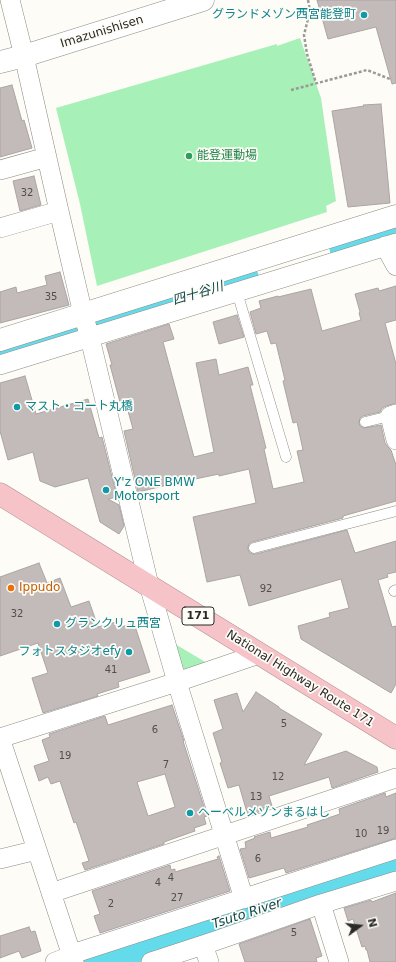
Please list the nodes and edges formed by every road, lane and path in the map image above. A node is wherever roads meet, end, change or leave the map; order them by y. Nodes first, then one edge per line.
1 (10, 0) edge
2 (203, 0) edge
3 (308, 0) edge
4 (24, 56) junction
5 (0, 62) edge
6 (390, 79) dead end
7 (316, 83) junction
8 (291, 90) dead end
9 (47, 157) junction
10 (0, 170) edge
11 (59, 211) junction
12 (396, 216) edge
13 (0, 228) edge
14 (391, 245) edge
15 (396, 266) edge
16 (237, 292) junction
17 (87, 326) junction
18 (0, 340) edge
19 (0, 366) edge
20 (393, 415) edge
21 (365, 422) dead end
22 (396, 440) edge
23 (286, 457) dead end
24 (0, 494) edge
25 (396, 511) edge
26 (254, 548) dead end
27 (149, 586) junction
28 (258, 654) junction
29 (177, 682) junction
30 (0, 738) edge
31 (396, 738) edge
32 (396, 778) edge
33 (224, 836) junction
34 (396, 849) edge
35 (37, 850) junction
36 (0, 859) edge
37 (396, 881) edge
38 (51, 893) junction
39 (244, 899) junction
40 (321, 904) junction
41 (206, 954) edge
42 (68, 959) edge
43 (151, 962) edge
44 (339, 962) edge

1 - 4 street
2 - 4 street, Imazunishisen
3 - 7 path
4 - 5 street, Imazunishisen
4 - 9 street
6 - 7 path
7 - 8 path
9 - 10 street
9 - 11 street
11 - 13 street
11 - 17 street
12 - 17 street
14 - 15 street
14 - 16 street
16 - 17 street
16 - 23 lane
17 - 18 street
17 - 19 street
17 - 27 street
20 - 21 lane
20 - 22 street
24 - 27 highway, National Highway Route 171 / 171
25 - 26 lane
27 - 28 highway, National Highway Route 171 / 171
27 - 29 street
28 - 29 street
28 - 31 highway, National Highway Route 171 / 171
29 - 30 street
29 - 33 street
30 - 35 street
32 - 33 street
33 - 38 street
33 - 39 street
34 - 39 street
35 - 36 street
35 - 38 street
37 - 40 street
38 - 42 street
39 - 42 street
40 - 41 street
40 - 44 street
41 - 43 street

